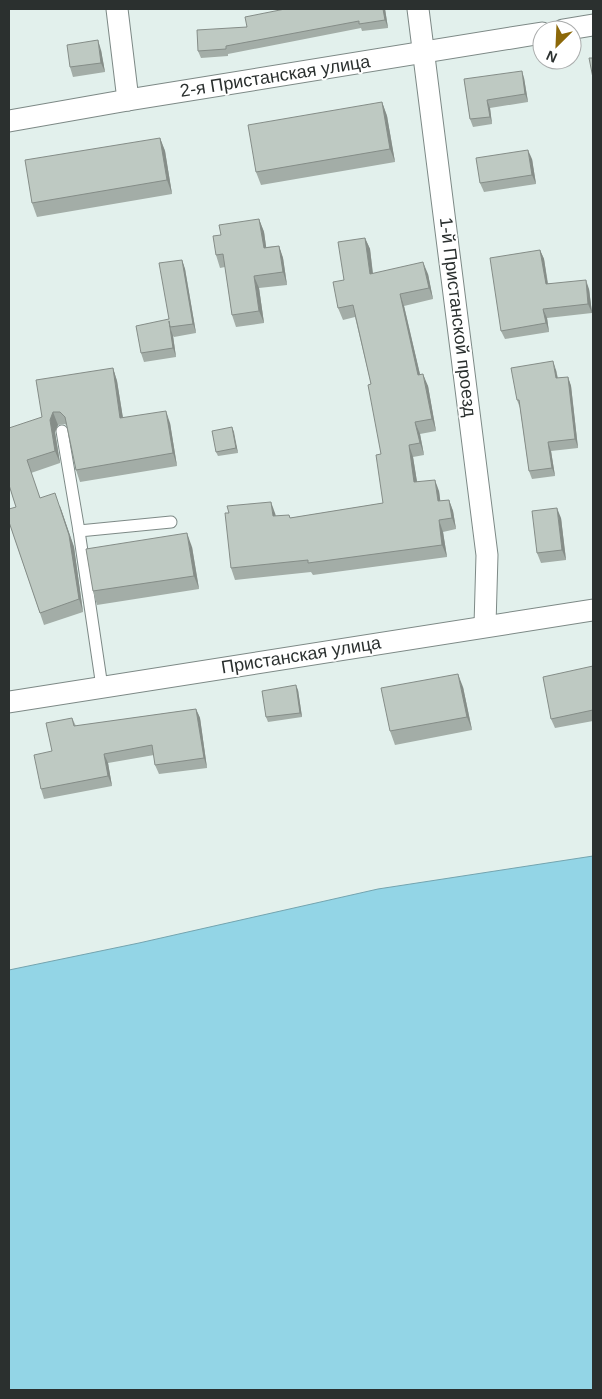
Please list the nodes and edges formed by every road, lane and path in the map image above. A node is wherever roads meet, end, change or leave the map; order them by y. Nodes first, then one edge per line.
1 (117, 9) edge
2 (418, 9) edge
3 (532, 35) edge
4 (425, 52) junction
5 (128, 100) junction
6 (9, 122) edge
7 (62, 431) edge
8 (171, 522) dead end
9 (79, 531) junction
10 (593, 610) edge
11 (485, 625) junction
12 (102, 687) junction
13 (9, 702) edge

1 - 5 street
2 - 4 street, 1-й Пристанской проезд
3 - 4 street, 2-я Пристанская улица
4 - 5 street, 2-я Пристанская улица
4 - 11 street, 1-й Пристанской проезд
5 - 6 street, 2-я Пристанская улица
7 - 9 lane
8 - 9 lane
9 - 12 lane
10 - 11 street, Пристанская улица
11 - 12 street, Пристанская улица
12 - 13 street, Пристанская улица

